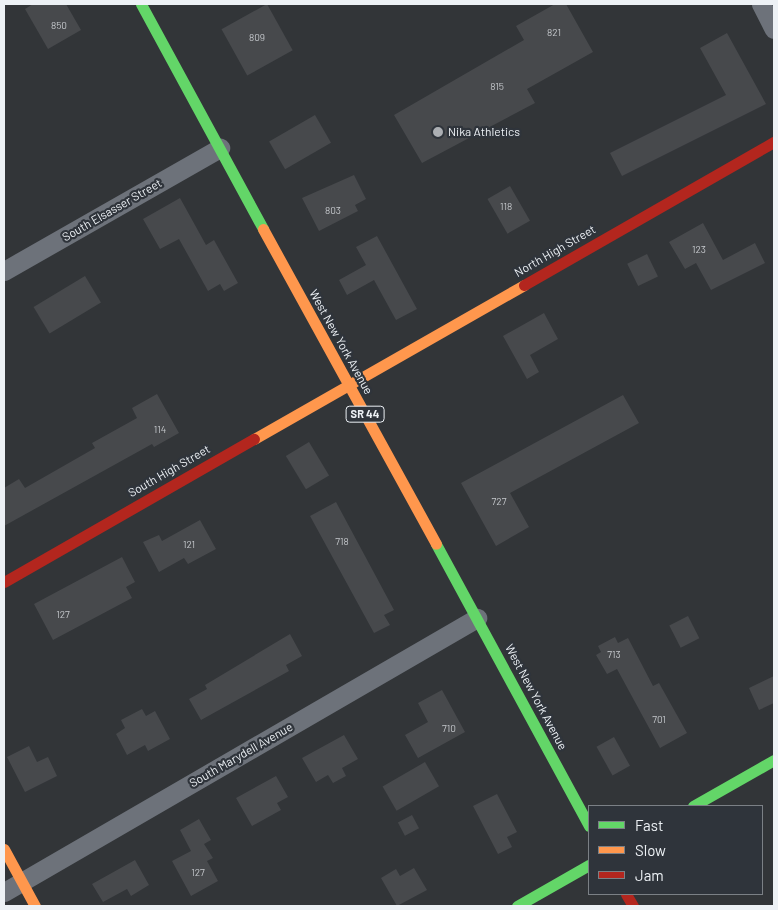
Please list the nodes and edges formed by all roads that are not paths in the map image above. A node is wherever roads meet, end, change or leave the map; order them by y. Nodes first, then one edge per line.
1 (140, 4) edge
2 (761, 4) edge
3 (774, 29) edge
4 (774, 142) edge
5 (220, 148) junction
6 (4, 271) edge
7 (348, 384) junction
8 (4, 582) edge
9 (477, 618) junction
10 (774, 760) edge
11 (694, 805) edge
12 (588, 824) edge
13 (4, 849) edge
14 (588, 866) edge
15 (22, 882) junction
16 (4, 892) edge
17 (627, 895) edge
18 (35, 906) edge
19 (517, 906) edge
20 (633, 906) edge

1 - 5 street, West New York Avenue / SR 44
2 - 3 street
4 - 7 street, North High Street
5 - 6 street, South Elsasser Street
5 - 7 street, West New York Avenue / SR 44
7 - 8 street, South High Street
7 - 9 street, West New York Avenue / SR 44
9 - 12 street, West New York Avenue / SR 44
9 - 15 street, South Marydell Avenue
10 - 11 street
13 - 15 street
14 - 19 street
15 - 16 street, South Marydell Avenue
15 - 18 street
17 - 20 street

